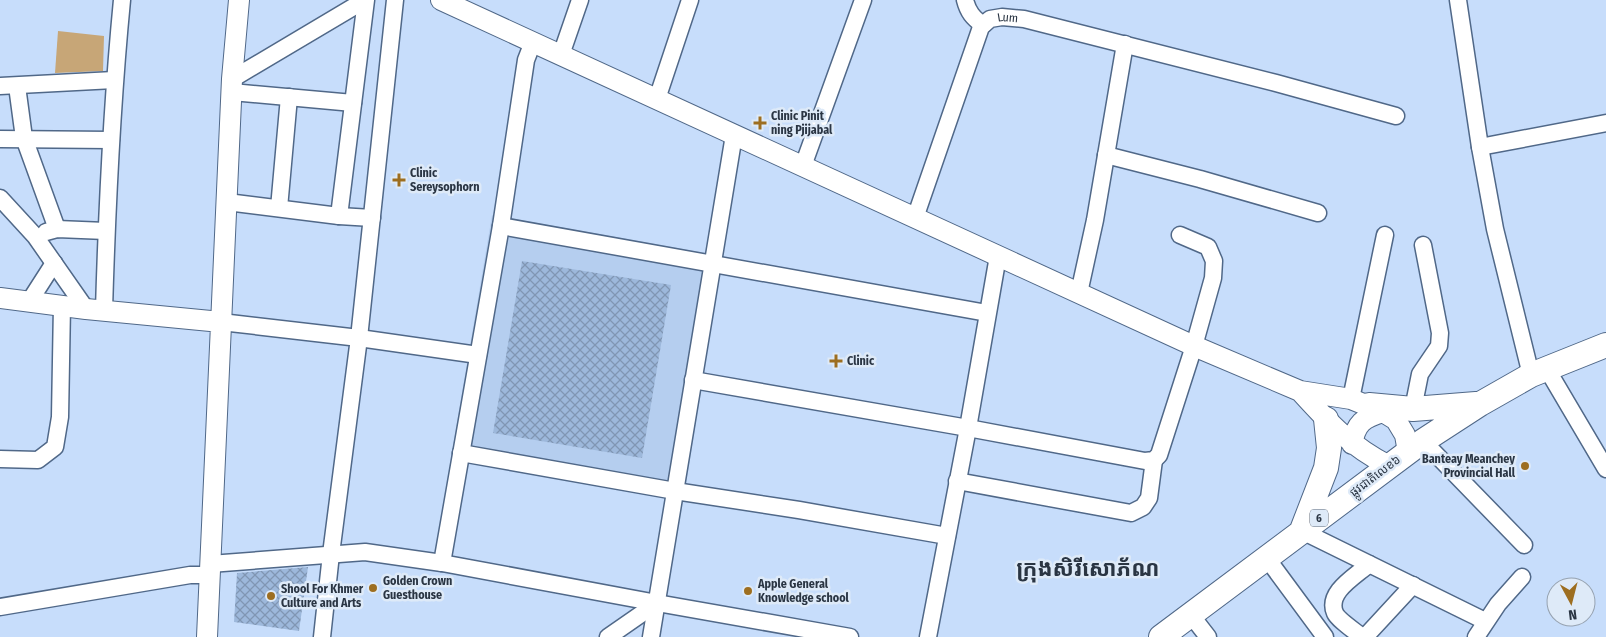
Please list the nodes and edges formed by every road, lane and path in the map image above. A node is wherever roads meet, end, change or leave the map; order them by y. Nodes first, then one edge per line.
1 (122, 0) edge
2 (239, 0) edge
3 (366, 0) edge
4 (395, 0) edge
5 (441, 0) edge
6 (580, 0) edge
7 (690, 0) edge
8 (863, 0) edge
9 (966, 0) edge
10 (1458, 0) edge
11 (983, 25) junction
12 (533, 42) junction
13 (1125, 44) junction
14 (561, 55) junction
15 (114, 80) junction
16 (0, 86) edge
17 (17, 86) junction
18 (232, 86) junction
19 (289, 97) junction
20 (657, 99) junction
21 (353, 103) junction
22 (1396, 116) dead end
23 (1606, 122) edge
24 (734, 135) junction
25 (24, 138) junction
26 (0, 139) edge
27 (111, 140) junction
28 (1480, 147) junction
29 (1106, 155) junction
30 (803, 166) junction
31 (0, 198) edge
32 (226, 202) junction
33 (279, 208) junction
34 (1318, 213) dead end
35 (339, 216) junction
36 (372, 218) junction
37 (915, 218) junction
38 (501, 226) junction
39 (57, 229) junction
40 (106, 231) junction
41 (1180, 235) dead end
42 (1385, 235) dead end
43 (35, 236) junction
44 (1423, 245) dead end
45 (998, 256) junction
46 (54, 263) junction
47 (713, 264) junction
48 (1079, 293) junction
49 (0, 298) edge
50 (29, 302) junction
51 (62, 305) junction
52 (95, 310) junction
53 (988, 313) junction
54 (221, 322) junction
55 (359, 338) junction
56 (1606, 345) edge
57 (1194, 346) junction
58 (478, 355) junction
59 (1539, 372) junction
60 (693, 380) junction
61 (1300, 391) junction
62 (1480, 404) junction
63 (1368, 405) junction
64 (1413, 409) junction
65 (1326, 419) junction
66 (968, 428) junction
67 (1352, 444) junction
68 (461, 453) junction
69 (1407, 453) junction
70 (0, 459) edge
71 (1154, 460) junction
72 (1606, 469) edge
73 (957, 481) junction
74 (675, 492) junction
75 (1302, 531) junction
76 (947, 536) junction
77 (1524, 545) dead end
78 (331, 554) junction
79 (1266, 557) junction
80 (442, 563) junction
81 (1369, 564) junction
82 (210, 569) junction
83 (1522, 577) dead end
84 (1413, 585) junction
85 (656, 603) junction
86 (0, 607) edge
87 (1191, 615) junction
88 (1486, 621) junction
89 (210, 637) edge
90 (322, 637) edge
91 (608, 637) edge
92 (651, 637) edge
93 (850, 637) edge
94 (928, 637) edge
95 (1161, 637) edge
96 (1208, 637) edge
97 (1325, 637) edge
98 (1363, 637) edge
99 (1476, 637) edge

1 - 15 street
2 - 18 main road
3 - 18 street
3 - 21 street
4 - 36 street
5 - 12 main road
6 - 14 street
7 - 20 street
8 - 30 street
9 - 11 street
10 - 28 street
11 - 13 street, Lum
11 - 37 street, Lum
12 - 14 main road
12 - 38 street
13 - 22 street, Lum
13 - 29 street
14 - 20 main road
15 - 17 street
15 - 27 street
16 - 17 street
17 - 25 street
18 - 19 street
18 - 32 main road
19 - 21 street
19 - 33 street
20 - 24 main road
21 - 35 street
23 - 28 street
24 - 30 main road
24 - 47 street
25 - 26 street
25 - 27 street
25 - 39 street
27 - 40 street
28 - 59 street
29 - 34 street
29 - 48 street
30 - 37 main road
31 - 43 street
32 - 33 street
32 - 54 main road
33 - 35 street
35 - 36 street
36 - 55 street
37 - 45 main road
38 - 47 street
38 - 58 street
39 - 40 street
39 - 43 street
40 - 52 street
41 - 57 street
42 - 63 street
43 - 46 street
44 - 64 street
45 - 48 main road
45 - 53 street
46 - 50 street
46 - 52 street
47 - 53 street
47 - 60 street
48 - 57 main road
49 - 50 main road
50 - 51 main road
51 - 52 main road
51 - 70 street
52 - 54 main road
53 - 66 street
54 - 55 street
54 - 82 main road
55 - 58 street
55 - 78 street
56 - 59 highway, ផ្លូវជាតិលេខ៦ / 6
57 - 61 main road
57 - 71 street
58 - 68 street
59 - 62 highway, ផ្លូវជាតិលេខ៦ / 6
59 - 72 street
60 - 66 street
60 - 74 street
61 - 63 main road
61 - 65 main road
62 - 64 highway
62 - 69 highway, ផ្លូវជាតិលេខ៦ / 6
63 - 64 highway
63 - 67 main road
63 - 69 main road
65 - 67 main road
65 - 75 highway
66 - 71 street
66 - 73 street
67 - 69 main road
68 - 74 street
68 - 80 street
69 - 75 highway, ផ្លូវជាតិលេខ៦ / 6
69 - 77 street
71 - 73 street
73 - 76 street
74 - 76 street
74 - 85 street
75 - 79 highway, ផ្លូវជាតិលេខ៦ / 6
75 - 81 street
76 - 94 street
78 - 80 street
78 - 82 street
78 - 90 street
79 - 87 highway, ផ្លូវជាតិលេខ៦ / 6
79 - 97 street
80 - 85 street
81 - 84 street
81 - 98 street
82 - 86 street
82 - 89 main road
83 - 88 street
84 - 88 street
84 - 98 street
85 - 91 street
85 - 92 street
85 - 93 street
87 - 95 highway, ផ្លូវជាតិលេខ៦ / 6
87 - 96 street
88 - 99 street

